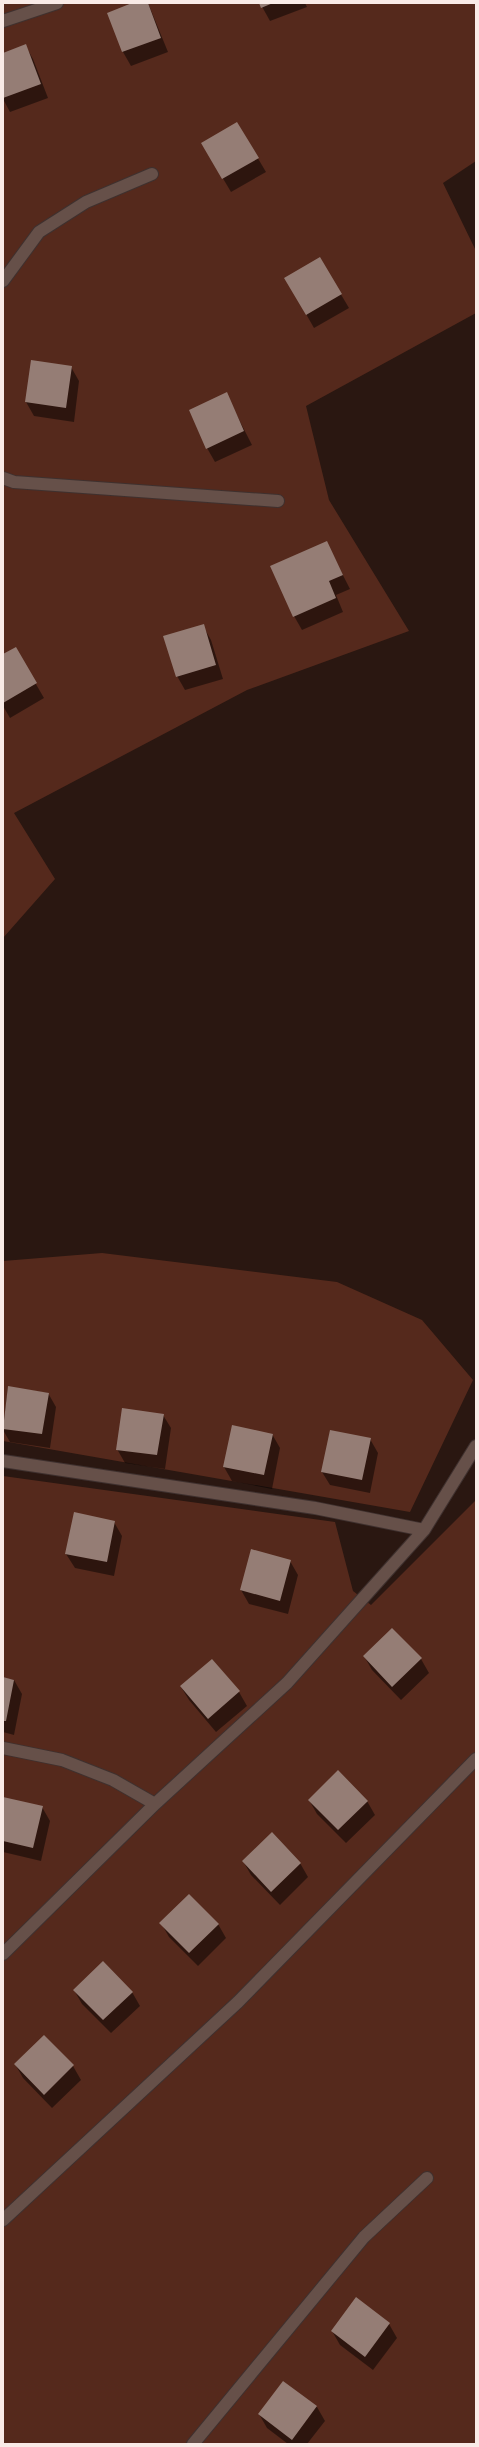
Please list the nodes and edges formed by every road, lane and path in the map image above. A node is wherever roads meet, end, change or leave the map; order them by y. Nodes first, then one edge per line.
1 (58, 3) edge
2 (3, 21) edge
3 (152, 174) dead end
4 (3, 281) edge
5 (3, 478) edge
6 (278, 501) dead end
7 (476, 1446) edge
8 (3, 1461) edge
9 (424, 1530) junction
10 (3, 1748) edge
11 (476, 1759) edge
12 (155, 1804) junction
13 (3, 1954) edge
14 (427, 2178) dead end
15 (3, 2220) edge
16 (193, 2444) edge

1 - 2 lane
3 - 4 lane
5 - 6 lane
7 - 9 lane
8 - 9 lane
9 - 12 lane
10 - 12 lane
11 - 15 lane
12 - 13 lane
14 - 16 lane

